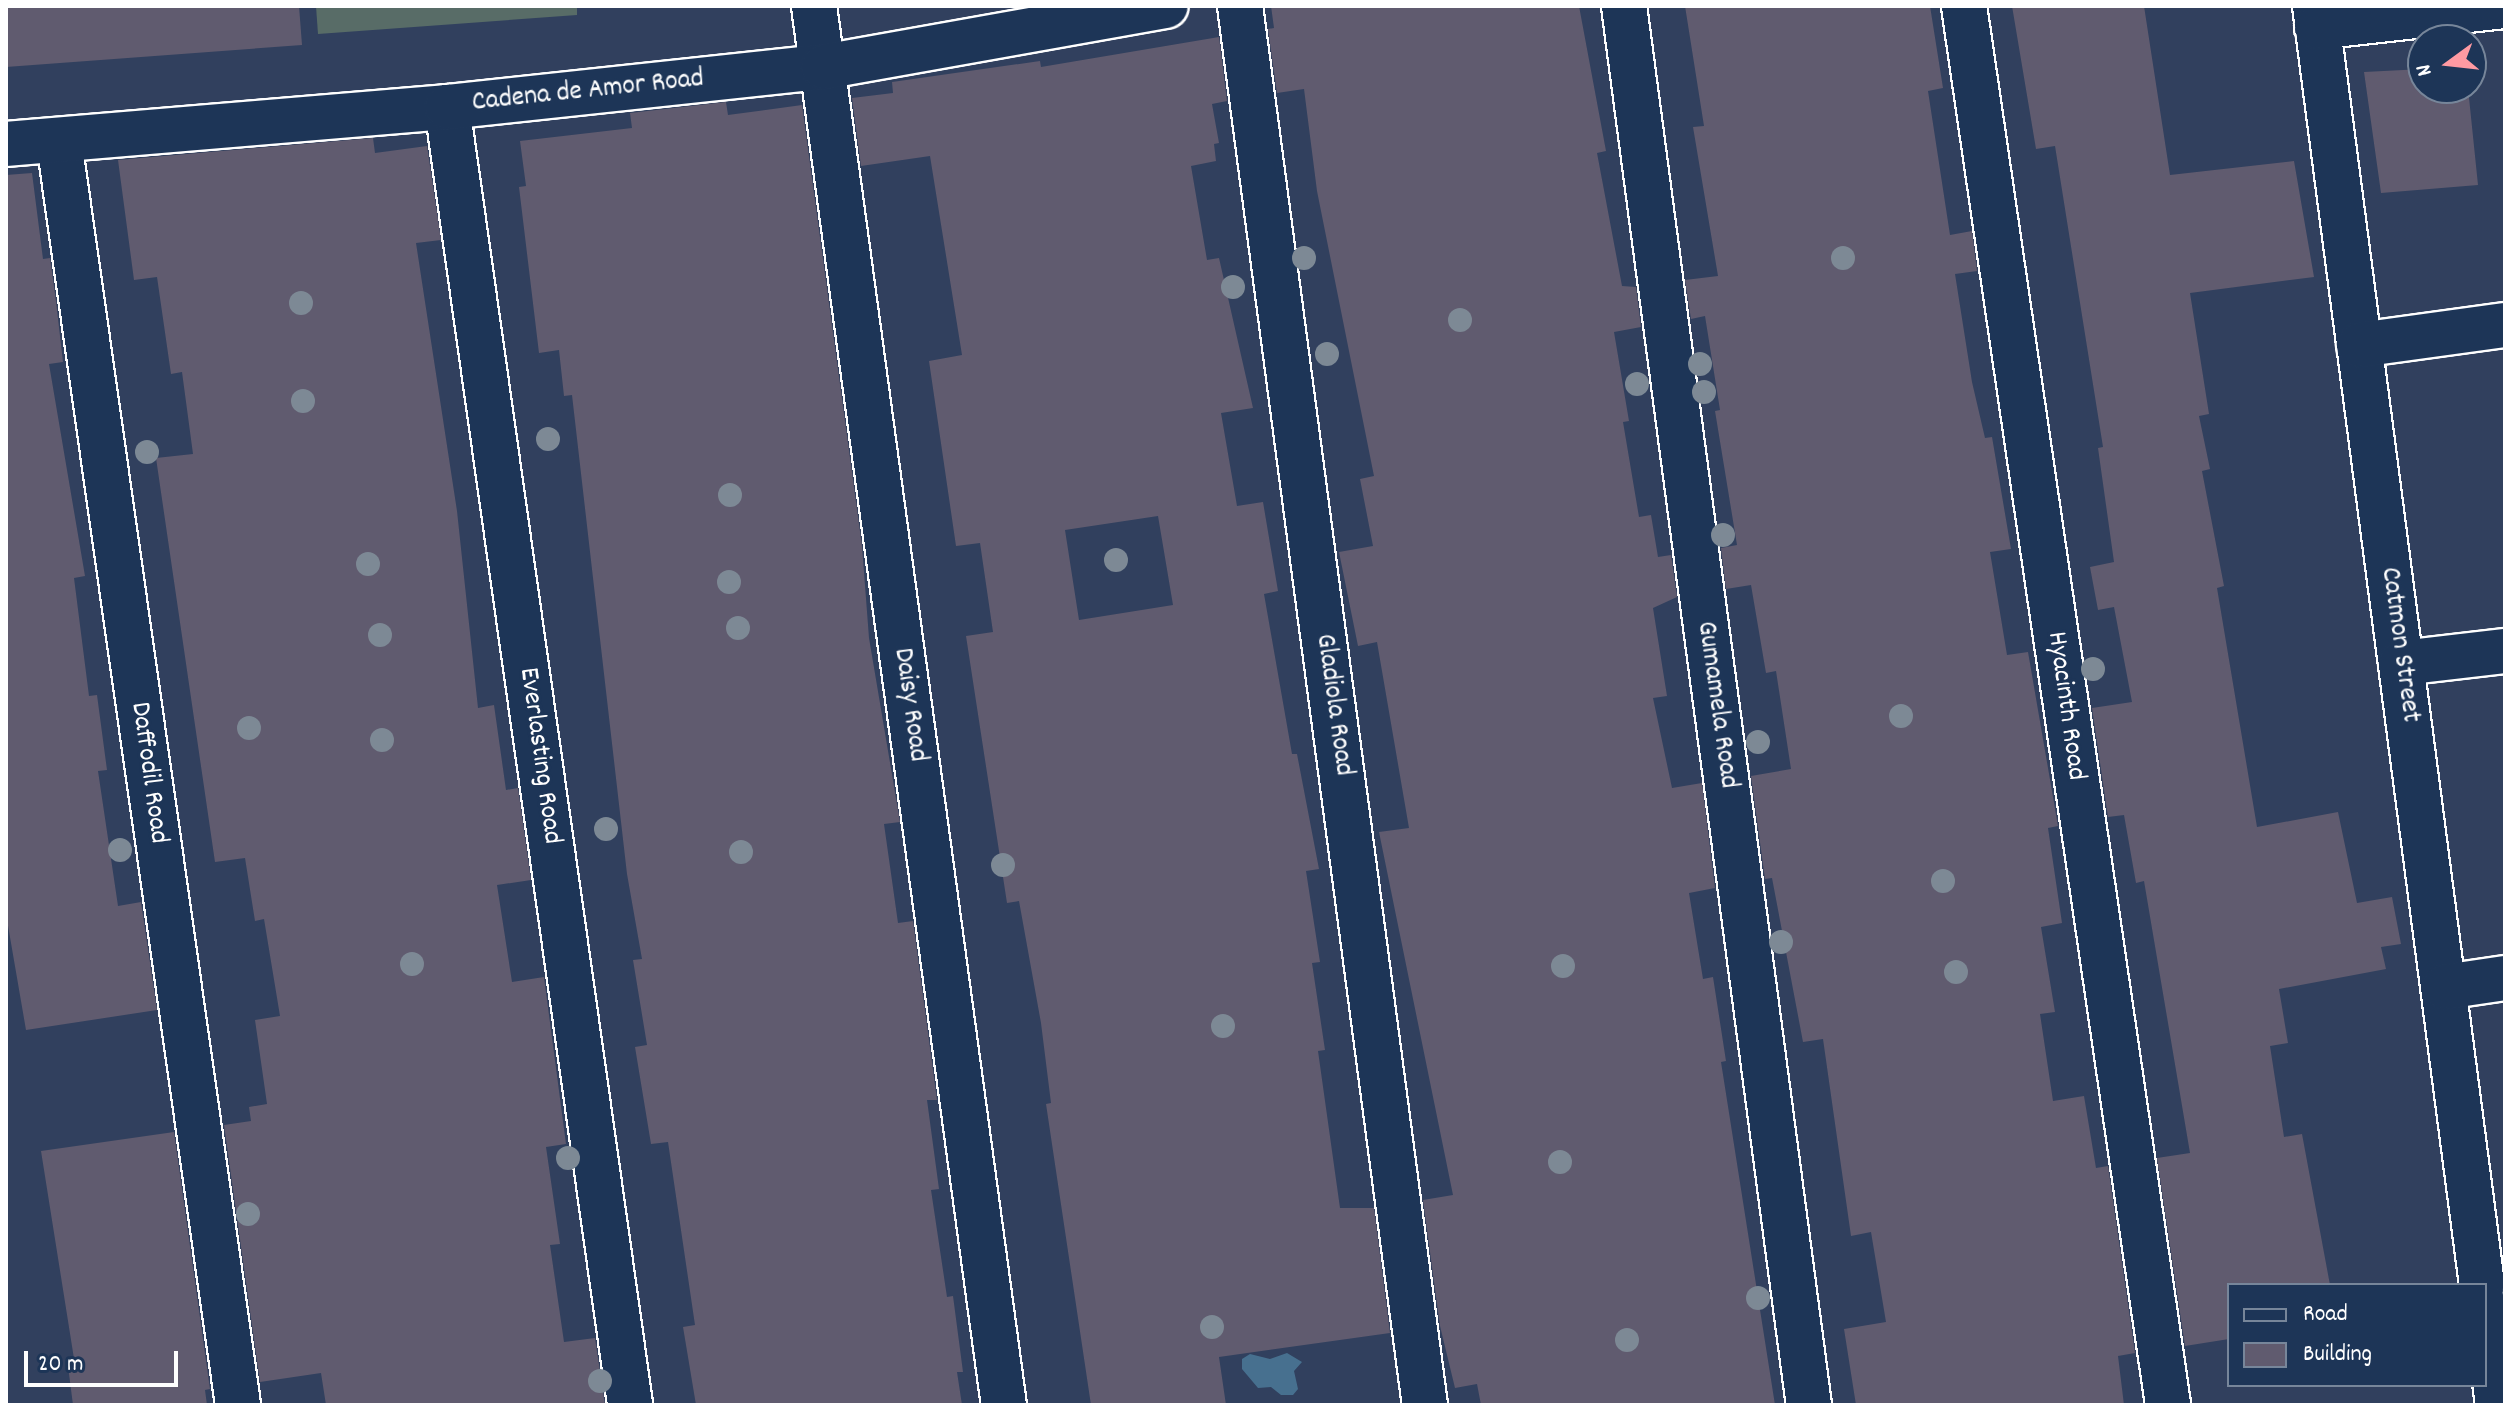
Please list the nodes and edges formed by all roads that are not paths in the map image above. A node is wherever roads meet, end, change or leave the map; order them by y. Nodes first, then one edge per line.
1 (814, 6) edge
2 (1166, 6) edge
3 (1240, 6) edge
4 (1624, 6) edge
5 (1964, 6) edge
6 (2505, 6) edge
7 (2316, 16) edge
8 (823, 67) junction
9 (447, 107) junction
10 (59, 142) junction
11 (6, 144) edge
12 (2505, 325) edge
13 (2359, 345) junction
14 (2505, 651) edge
15 (2401, 663) junction
16 (2505, 978) edge
17 (2444, 987) junction
18 (2482, 1283) edge
19 (2493, 1324) edge
20 (238, 1405) edge
21 (630, 1405) edge
22 (1004, 1405) edge
23 (1425, 1405) edge
24 (1809, 1405) edge
25 (2168, 1405) edge
26 (2498, 1405) edge

1 - 8 street, Daisy Road
2 - 8 street, Cadena de Amor Road
3 - 23 street, Gladiola Road
4 - 24 street, Gumamela Road
5 - 25 street, Hyacinth Road
6 - 7 street
7 - 13 street, Catmon Street
8 - 9 street, Cadena de Amor Road
8 - 22 street, Daisy Road
9 - 10 street, Cadena de Amor Road
9 - 21 street, Everlasting Road
10 - 11 street, Cadena de Amor Road
10 - 20 street, Daffodil Road
12 - 13 street
13 - 15 street, Catmon Street
14 - 15 street
15 - 17 street, Catmon Street
16 - 17 street
17 - 18 street, Catmon Street
19 - 26 street

